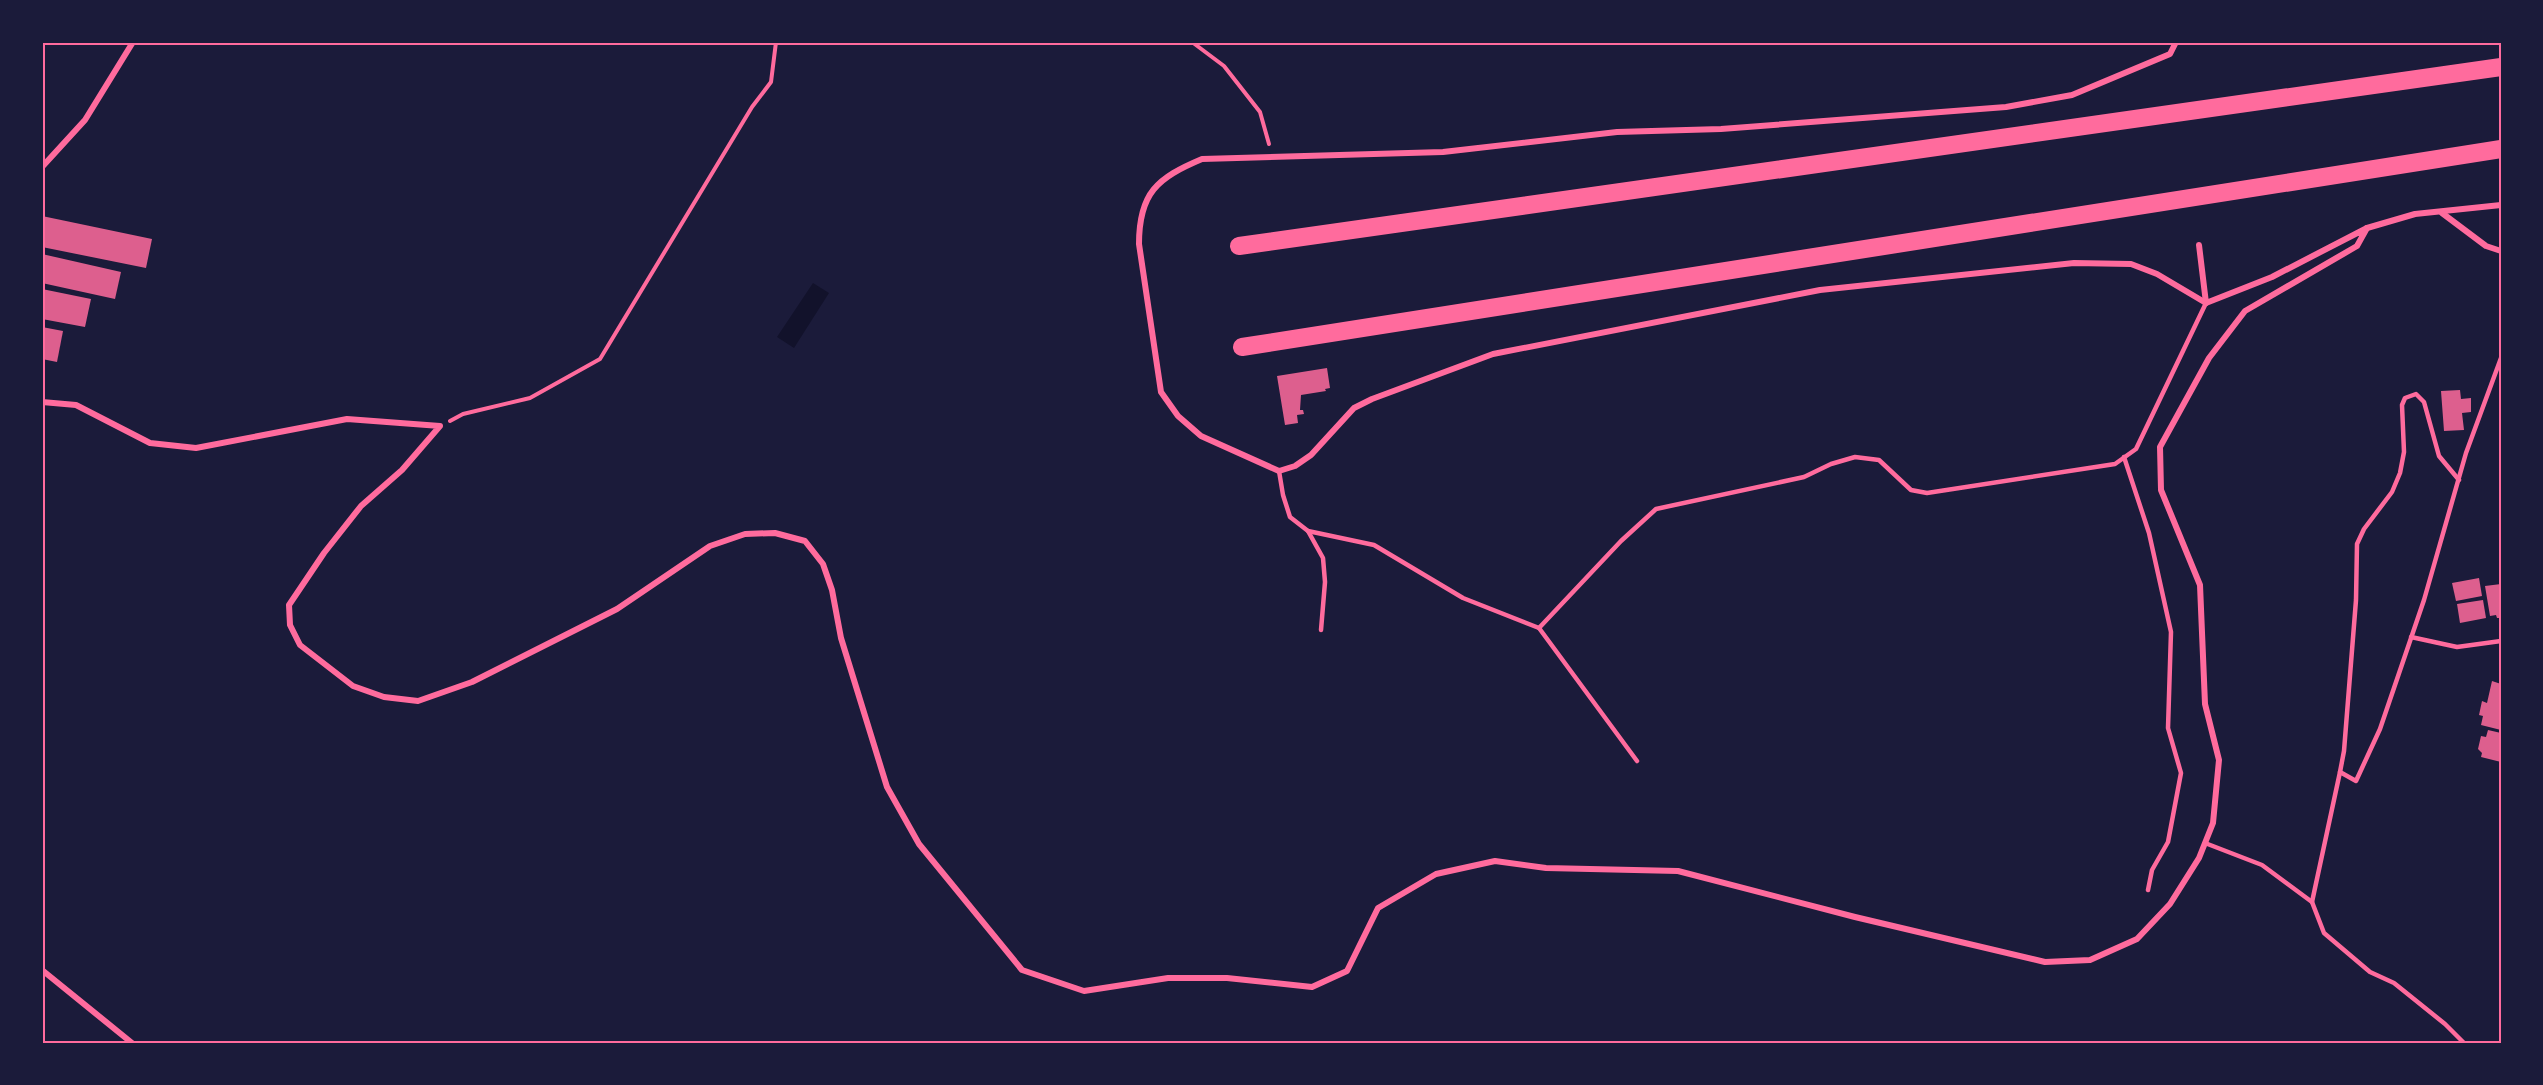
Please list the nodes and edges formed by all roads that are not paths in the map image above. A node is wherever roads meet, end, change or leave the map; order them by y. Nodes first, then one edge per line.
1 (133, 42) edge
2 (2176, 42) edge
3 (2501, 67) edge
4 (2501, 149) edge
5 (42, 166) edge
6 (2501, 204) edge
7 (2442, 213) junction
8 (2367, 228) junction
9 (2199, 245) dead end
10 (1239, 246) dead end
11 (2501, 251) edge
12 (2206, 303) junction
13 (1242, 347) dead end
14 (2501, 358) edge
15 (42, 402) edge
16 (2124, 457) junction
17 (1279, 471) junction
18 (2459, 480) junction
19 (1308, 531) junction
20 (1539, 628) junction
21 (1321, 630) dead end
22 (2411, 637) junction
23 (2501, 641) edge
24 (1637, 761) dead end
25 (2340, 772) junction
26 (2205, 843) junction
27 (2148, 890) dead end
28 (2312, 902) junction
29 (42, 970) edge
30 (132, 1043) edge
31 (2464, 1043) edge

1 - 5 street
2 - 17 street
3 - 10 highway
4 - 13 highway
6 - 7 street
7 - 8 street
7 - 11 street
8 - 12 street
8 - 26 street
9 - 12 street
12 - 16 lane
12 - 17 street
14 - 18 lane
15 - 26 street
16 - 20 lane
16 - 27 lane
17 - 19 lane
18 - 22 lane
18 - 25 lane
19 - 20 lane
19 - 21 lane
20 - 24 lane
22 - 23 lane
22 - 25 lane
25 - 28 lane
26 - 28 lane
28 - 31 lane
29 - 30 street

